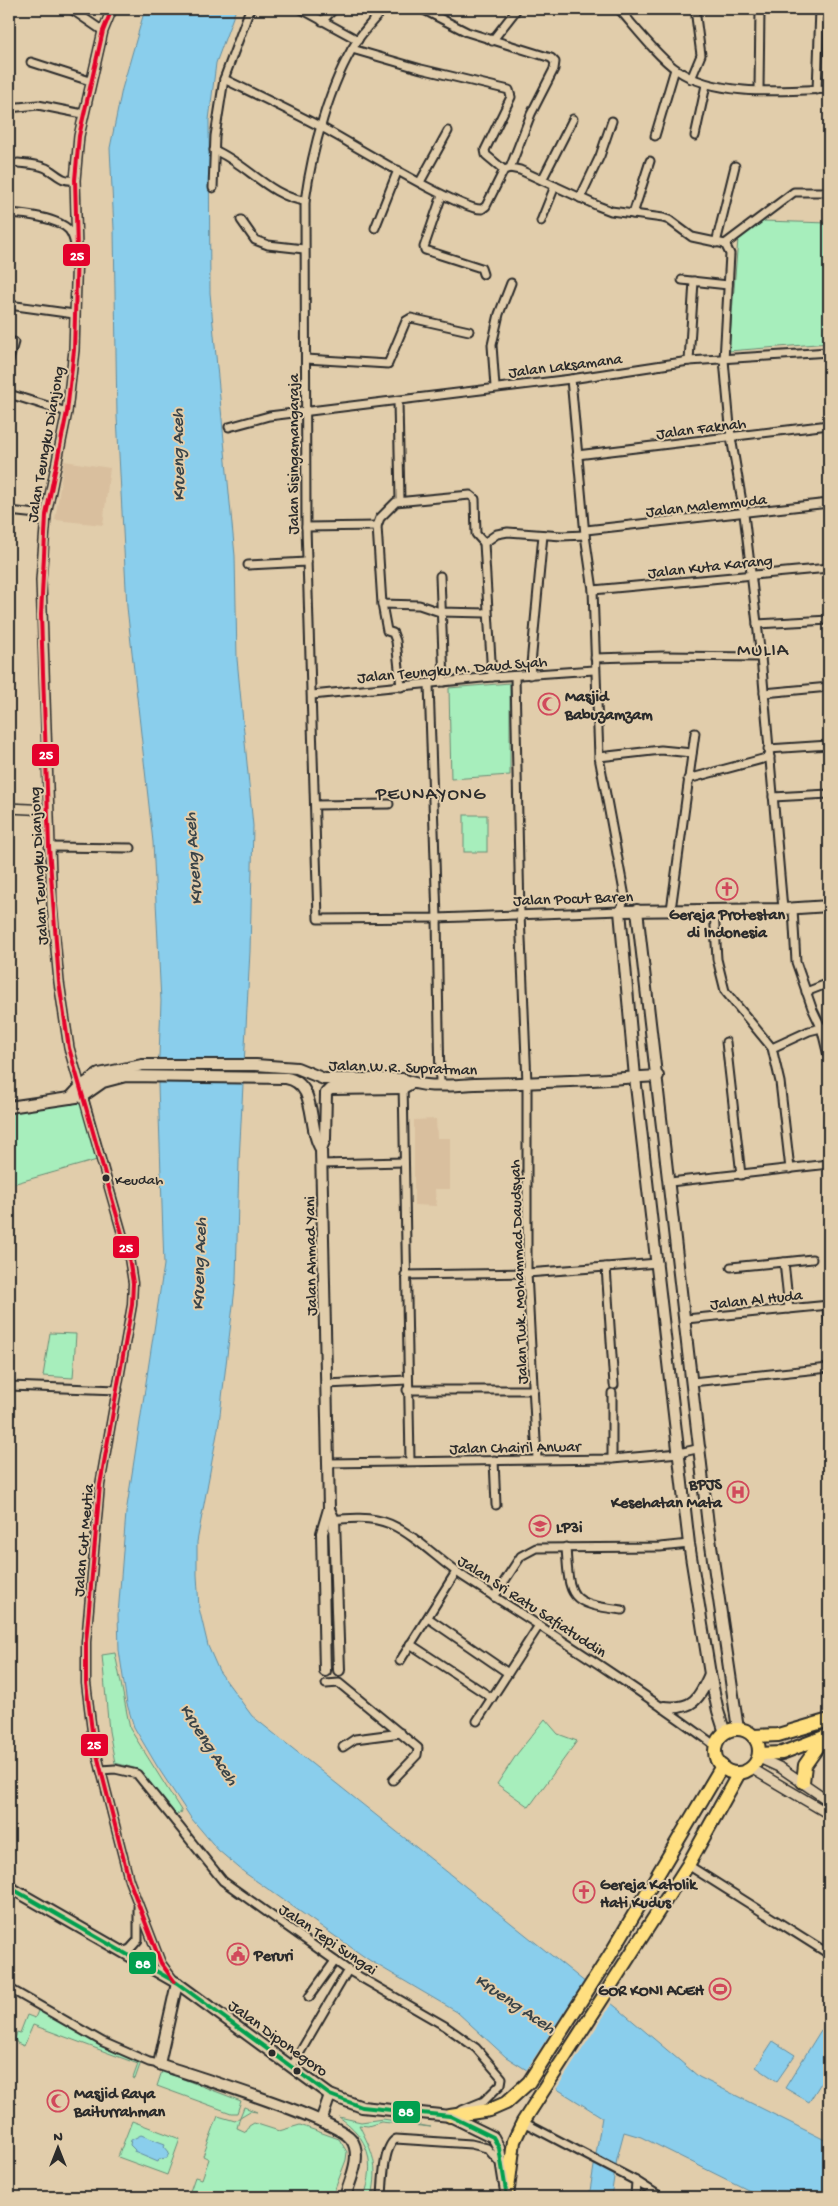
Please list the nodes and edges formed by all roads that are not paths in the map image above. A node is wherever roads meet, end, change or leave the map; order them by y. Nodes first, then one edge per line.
1 (71, 9) edge
2 (112, 9) edge
3 (250, 9) edge
4 (301, 9) edge
5 (334, 9) edge
6 (384, 9) edge
7 (422, 9) edge
8 (517, 9) edge
9 (619, 9) edge
10 (695, 9) edge
11 (760, 9) edge
12 (820, 9) edge
13 (322, 21) junction
14 (103, 31) junction
15 (358, 40) junction
16 (492, 41) junction
17 (352, 50) junction
18 (31, 62) dead end
19 (675, 69) junction
20 (224, 79) junction
21 (690, 79) junction
22 (90, 80) junction
23 (706, 85) junction
24 (758, 89) junction
25 (829, 89) edge
26 (817, 90) junction
27 (9, 108) edge
28 (83, 114) junction
29 (573, 118) dead end
30 (612, 121) dead end
31 (322, 128) junction
32 (448, 131) dead end
33 (655, 136) dead end
34 (695, 136) dead end
35 (214, 150) junction
36 (650, 161) dead end
37 (18, 163) dead end
38 (735, 166) dead end
39 (507, 169) junction
40 (398, 170) junction
41 (75, 180) junction
42 (542, 180) junction
43 (420, 182) junction
44 (555, 186) junction
45 (213, 188) dead end
46 (829, 192) edge
47 (442, 195) junction
48 (580, 198) junction
49 (305, 201) junction
50 (9, 213) edge
51 (633, 214) junction
52 (241, 220) dead end
53 (541, 220) dead end
54 (375, 228) dead end
55 (716, 243) junction
56 (725, 244) junction
57 (77, 249) junction
58 (304, 249) junction
59 (483, 274) dead end
60 (682, 280) dead end
61 (694, 281) junction
62 (511, 283) dead end
63 (728, 285) junction
64 (9, 306) edge
65 (74, 314) junction
66 (468, 331) dead end
67 (14, 342) dead end
68 (829, 352) edge
69 (306, 359) junction
70 (9, 360) edge
71 (724, 360) junction
72 (689, 361) junction
73 (571, 379) junction
74 (496, 387) junction
75 (9, 394) edge
76 (398, 401) junction
77 (67, 412) junction
78 (306, 412) junction
79 (829, 425) edge
80 (229, 427) dead end
81 (731, 438) junction
82 (577, 455) junction
83 (400, 501) junction
84 (829, 503) edge
85 (9, 511) edge
86 (744, 514) junction
87 (46, 515) junction
88 (377, 526) junction
89 (306, 527) junction
90 (585, 532) junction
91 (543, 535) junction
92 (484, 543) junction
93 (306, 562) junction
94 (248, 565) dead end
95 (829, 568) edge
96 (751, 575) junction
97 (440, 576) dead end
98 (593, 590) junction
99 (382, 604) junction
100 (440, 612) junction
101 (488, 613) junction
102 (829, 620) edge
103 (757, 624) junction
104 (761, 656) junction
105 (595, 658) junction
106 (594, 670) junction
107 (530, 674) junction
108 (516, 676) junction
109 (492, 677) junction
110 (444, 682) junction
111 (429, 684) junction
112 (401, 687) junction
113 (829, 687) edge
114 (764, 693) junction
115 (312, 695) junction
116 (696, 732) dead end
117 (829, 745) edge
118 (768, 749) junction
119 (692, 753) junction
120 (599, 757) junction
121 (770, 757) junction
122 (688, 779) junction
123 (829, 794) edge
124 (773, 797) junction
125 (390, 804) dead end
126 (316, 805) junction
127 (9, 808) edge
128 (48, 810) junction
129 (49, 848) junction
130 (131, 848) dead end
131 (625, 897) junction
132 (829, 906) edge
133 (788, 909) junction
134 (637, 910) junction
135 (671, 910) junction
136 (620, 911) junction
137 (714, 911) junction
138 (520, 914) junction
139 (318, 918) joint
140 (437, 918) junction
141 (829, 984) edge
142 (806, 992) junction
143 (829, 1026) edge
144 (821, 1027) junction
145 (726, 1042) dead end
146 (772, 1048) junction
147 (829, 1060) edge
148 (658, 1076) junction
149 (635, 1078) junction
150 (406, 1083) junction
151 (527, 1084) junction
152 (440, 1085) junction
153 (82, 1091) junction
154 (9, 1107) edge
155 (321, 1149) junction
156 (404, 1162) junction
157 (322, 1164) junction
158 (829, 1164) edge
159 (790, 1169) junction
160 (741, 1175) junction
161 (670, 1182) junction
162 (812, 1259) dead end
163 (784, 1262) junction
164 (658, 1263) junction
165 (606, 1267) junction
166 (732, 1267) dead end
167 (527, 1273) junction
168 (405, 1275) junction
169 (828, 1305) edge
170 (789, 1309) junction
171 (686, 1319) junction
172 (829, 1322) edge
173 (829, 1368) edge
174 (407, 1380) junction
175 (692, 1382) junction
176 (327, 1384) junction
177 (614, 1385) dead end
178 (9, 1386) edge
179 (118, 1390) junction
180 (407, 1390) junction
181 (534, 1390) junction
182 (612, 1393) dead end
183 (701, 1448) junction
184 (679, 1453) junction
185 (537, 1459) junction
186 (612, 1459) junction
187 (410, 1460) junction
188 (494, 1460) junction
189 (328, 1463) junction
190 (496, 1504) dead end
191 (329, 1520) junction
192 (689, 1544) junction
193 (566, 1547) junction
194 (456, 1572) junction
195 (494, 1597) junction
196 (622, 1610) dead end
197 (428, 1618) junction
198 (538, 1627) junction
199 (324, 1636) junction
200 (337, 1636) junction
201 (410, 1644) junction
202 (400, 1661) dead end
203 (325, 1670) dead end
204 (339, 1670) dead end
205 (508, 1672) junction
206 (710, 1674) junction
207 (326, 1684) dead end
208 (492, 1698) junction
209 (664, 1707) junction
210 (829, 1720) edge
211 (477, 1721) dead end
212 (738, 1729) junction
213 (401, 1733) junction
214 (725, 1733) junction
215 (753, 1736) junction
216 (827, 1736) edge
217 (716, 1746) junction
218 (343, 1747) dead end
219 (756, 1760) junction
220 (722, 1766) junction
221 (101, 1770) junction
222 (739, 1773) junction
223 (393, 1780) dead end
224 (803, 1782) junction
225 (829, 1801) edge
226 (829, 1814) edge
227 (688, 1864) junction
228 (9, 1887) edge
229 (138, 1899) junction
230 (122, 1952) junction
231 (829, 1954) edge
232 (608, 1958) junction
233 (335, 1961) junction
234 (622, 1967) junction
235 (348, 1970) junction
236 (176, 1982) junction
237 (309, 1997) dead end
238 (9, 1998) edge
239 (159, 2064) junction
240 (292, 2066) junction
241 (330, 2095) junction
242 (449, 2116) junction
243 (321, 2121) junction
244 (523, 2122) junction
245 (500, 2163) junction
246 (636, 2181) junction
247 (345, 2197) edge
248 (382, 2197) edge
249 (507, 2197) edge
250 (635, 2197) edge
251 (661, 2197) edge

1 - 14 street
2 - 14 street, Jalan Teungku Dianjong
3 - 20 street
4 - 13 street
5 - 13 street
6 - 15 street, Jalan Sisingamangaraja
7 - 16 street
8 - 16 street
9 - 19 street
10 - 21 street
11 - 24 street
12 - 26 street
13 - 15 street
14 - 22 street, Jalan Teungku Dianjong
15 - 17 street, Jalan Sisingamangaraja
16 - 39 street
17 - 31 street, Jalan Sisingamangaraja
17 - 39 street
18 - 22 street
19 - 21 street
19 - 33 street
20 - 31 street
20 - 35 street
21 - 23 street
22 - 28 street, Jalan Teungku Dianjong
23 - 24 street
23 - 34 street
24 - 26 street
25 - 26 street
27 - 28 street
28 - 41 street, Jalan Teungku Dianjong
29 - 42 street
30 - 48 street
31 - 40 street
31 - 49 street, Jalan Sisingamangaraja
32 - 43 street
35 - 45 street
35 - 49 street
36 - 51 street
37 - 41 street
38 - 55 street
39 - 42 street
39 - 47 street
40 - 43 street
40 - 54 street
41 - 57 street, Jalan Teungku Dianjong
42 - 44 street
43 - 47 street
44 - 48 street
44 - 53 street
46 - 56 street
47 - 59 street
48 - 51 street
49 - 58 street, Jalan Sisingamangaraja
50 - 57 street
51 - 55 street
52 - 58 street
55 - 56 street
56 - 63 street
57 - 65 street, Jalan Teungku Dianjong
58 - 69 street, Jalan Sisingamangaraja
60 - 61 street
61 - 63 street
61 - 72 street
62 - 74 street
63 - 71 street
64 - 65 street
65 - 77 street, Jalan Teungku Dianjong
66 - 69 street
67 - 70 street
68 - 71 street, Jalan Laksamana
69 - 78 street, Jalan Sisingamangaraja
71 - 72 street, Jalan Laksamana
71 - 81 street
72 - 73 street, Jalan Laksamana
73 - 74 street, Jalan Laksamana
73 - 82 street
74 - 76 street, Jalan Laksamana
75 - 77 street
76 - 78 street, Jalan Laksamana
76 - 83 street
77 - 87 street, Jalan Teungku Dianjong
78 - 80 street, Jalan Laksamana
78 - 89 street, Jalan Sisingamangaraja
79 - 81 street, Jalan Faknah
81 - 82 street, Jalan Faknah
81 - 86 street
82 - 90 street
83 - 88 street
83 - 92 street
84 - 86 street, Jalan Malemmuda
85 - 87 street
86 - 90 street, Jalan Malemmuda
86 - 96 street
87 - 128 street, Jalan Teungku Dianjong
88 - 89 street
88 - 99 street
89 - 93 street, Jalan Sisingamangaraja
90 - 91 street, Jalan Malemmuda
90 - 98 street
91 - 92 street, Jalan Malemmuda
91 - 107 street
92 - 101 street
93 - 94 street
93 - 115 street, Jalan Sisingamangaraja
95 - 96 street, Jalan Kuta Karang
96 - 98 street, Jalan Kuta Karang
96 - 103 street
97 - 100 street
98 - 105 street
99 - 100 street
99 - 112 street
100 - 101 street
100 - 110 street
101 - 109 street
102 - 103 street
103 - 104 street
104 - 105 street
104 - 114 street
105 - 106 street
106 - 107 street, Jalan Teungku M. Daud Syah
106 - 120 street
107 - 108 street, Jalan Teungku M. Daud Syah
108 - 109 street, Jalan Teungku M. Daud Syah
108 - 138 street, Jalan Twk. Mohammad Daudsyah
109 - 110 street, Jalan Teungku M. Daud Syah
110 - 111 street, Jalan Teungku M. Daud Syah
111 - 112 street, Jalan Teungku M. Daud Syah
111 - 140 street
112 - 115 street, Jalan Teungku M. Daud Syah
113 - 114 street
114 - 118 street
115 - 126 street, Jalan Sisingamangaraja
116 - 119 street
117 - 118 street
118 - 121 street
119 - 120 street
119 - 122 street
120 - 131 street
121 - 122 street
121 - 124 street
122 - 135 street
123 - 124 street
124 - 133 street
125 - 126 street
126 - 139 street, Jalan Sisingamangaraja
127 - 128 street
128 - 129 street, Jalan Teungku Dianjong
129 - 130 street
129 - 153 street, Jalan Teungku Dianjong
131 - 134 street
131 - 136 street
132 - 133 main road, Jalan Pocut Baren
133 - 137 main road, Jalan Pocut Baren
133 - 142 street
134 - 135 main road, Jalan Pocut Baren
134 - 136 main road, Jalan Pocut Baren
134 - 148 main road
135 - 137 main road, Jalan Pocut Baren
136 - 138 street, Jalan Pocut Baren
136 - 149 main road
137 - 146 street
138 - 140 street, Jalan Pocut Baren
138 - 151 street, Jalan Twk. Mohammad Daudsyah
139 - 140 street, Jalan Pocut Baren
140 - 152 street
141 - 142 street
142 - 144 street
143 - 144 street
144 - 146 street
144 - 147 street
145 - 160 street
146 - 159 street
148 - 149 main road, Jalan W.R. Supratman
148 - 161 main road
149 - 151 main road, Jalan W.R. Supratman
149 - 164 main road
150 - 152 main road, Jalan W.R. Supratman
150 - 153 main road, Jalan W.R. Supratman
150 - 155 main road, Jalan Ahmad Yani
150 - 156 street
151 - 152 main road, Jalan W.R. Supratman
151 - 167 street, Jalan Twk. Mohammad Daudsyah
153 - 154 main road, Jalan W.R. Supratman
153 - 155 main road, Jalan W.R. Supratman
153 - 179 street, Jalan Cut Meutia
155 - 157 main road, Jalan Ahmad Yani
156 - 157 street
156 - 168 street
157 - 176 main road, Jalan Ahmad Yani
158 - 159 street
159 - 160 street
160 - 161 street
161 - 171 main road
162 - 163 street
163 - 166 street
163 - 170 street
164 - 165 street
164 - 184 main road
165 - 167 street
165 - 177 street
167 - 168 street
167 - 181 street, Jalan Twk. Mohammad Daudsyah
168 - 174 street
169 - 170 street, Jalan Al Huda
169 - 172 street
170 - 171 street, Jalan Al Huda
171 - 175 main road
173 - 175 street
174 - 176 street
174 - 180 street
175 - 183 main road
176 - 189 main road, Jalan Ahmad Yani
178 - 179 street
179 - 221 street, Jalan Cut Meutia
180 - 181 street
180 - 187 street
181 - 185 street, Jalan Twk. Mohammad Daudsyah
182 - 186 street
183 - 184 street, Jalan Chairil Anwar
183 - 212 main road
184 - 186 street, Jalan Chairil Anwar
184 - 192 main road
185 - 186 street, Jalan Chairil Anwar
185 - 188 street, Jalan Chairil Anwar
187 - 188 street, Jalan Chairil Anwar
187 - 189 street, Jalan Chairil Anwar
188 - 190 street
189 - 191 main road, Jalan Ahmad Yani
191 - 194 street, Jalan Sri Ratu Safiatuddin
191 - 199 main road
191 - 200 main road, Jalan Ahmad Yani
192 - 193 street
192 - 206 main road
193 - 195 street
193 - 196 street
194 - 195 street, Jalan Sri Ratu Safiatuddin
194 - 197 street
195 - 198 street, Jalan Sri Ratu Safiatuddin
197 - 201 street
197 - 205 street
198 - 205 street
198 - 209 street, Jalan Sri Ratu Safiatuddin
199 - 200 main road
199 - 203 main road
200 - 204 main road, Jalan Ahmad Yani
201 - 202 street
201 - 208 street
205 - 208 street
206 - 209 main road
206 - 214 main road
207 - 213 street
208 - 211 street
209 - 217 street, Jalan Sri Ratu Safiatuddin
210 - 215 highway
212 - 214 highway
212 - 215 highway
213 - 218 street
213 - 223 street
214 - 217 highway
215 - 219 highway
216 - 219 highway
216 - 224 highway
217 - 220 highway
219 - 222 highway
219 - 224 street
219 - 226 street
220 - 222 highway
220 - 232 highway
221 - 229 street, Jalan Cut Meutia
221 - 233 street, Jalan Tepi Sungai
222 - 227 highway
224 - 225 street
227 - 231 street
227 - 234 highway
228 - 230 main road, Jalan Diponegoro
229 - 230 street
229 - 236 street, Jalan Cut Meutia
230 - 236 main road, Jalan Diponegoro
232 - 234 main road
232 - 242 highway
233 - 235 street, Jalan Tepi Sungai
233 - 237 street
234 - 244 highway
235 - 240 street
235 - 242 street, Jalan Tepi Sungai
236 - 239 main road
236 - 240 main road, Jalan Diponegoro
238 - 239 street
239 - 243 main road
240 - 241 main road, Jalan Diponegoro
241 - 242 main road, Jalan Diponegoro
241 - 243 main road
242 - 245 main road, Jalan Diponegoro
243 - 247 main road
244 - 246 street
244 - 249 highway
245 - 248 street
245 - 249 main road, Jalan Diponegoro
246 - 250 street
246 - 251 street

